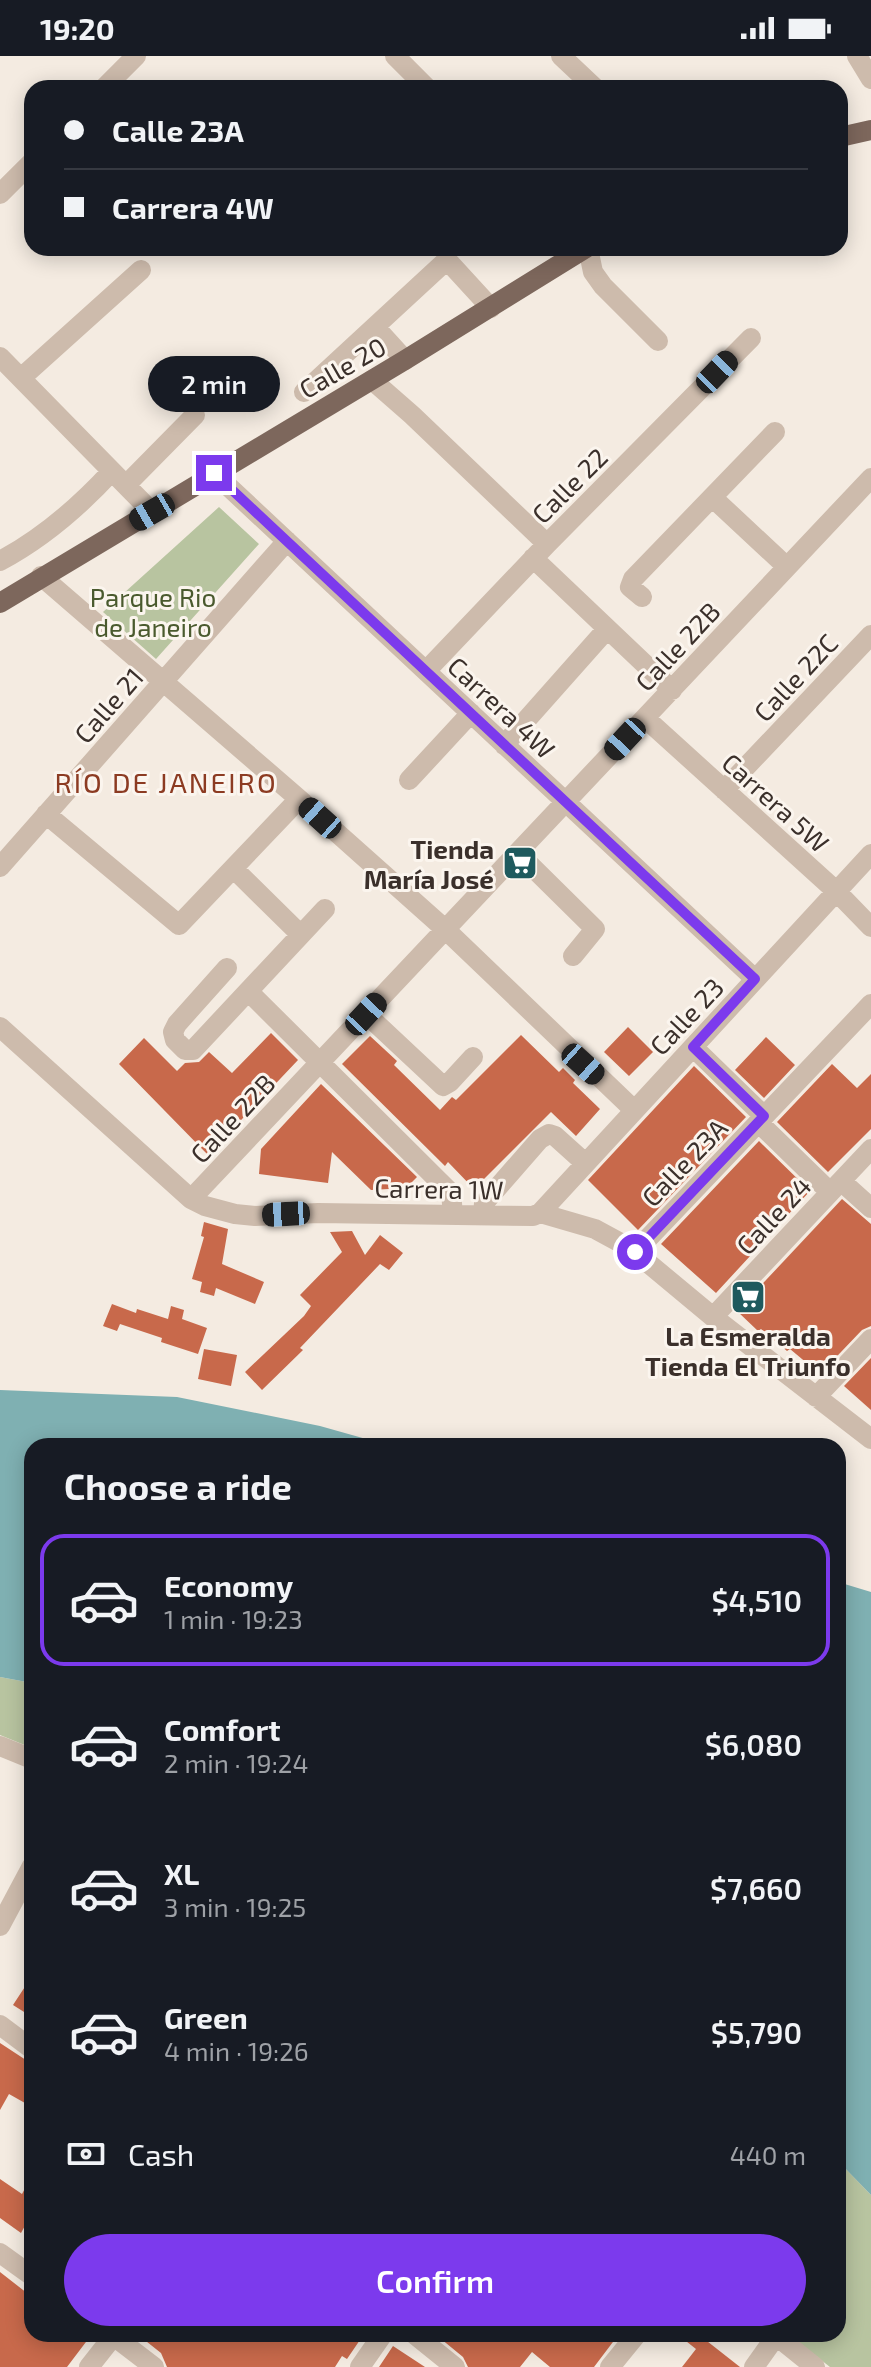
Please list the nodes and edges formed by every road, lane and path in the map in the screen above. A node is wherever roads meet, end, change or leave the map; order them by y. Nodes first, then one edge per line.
1 (136, 56) edge
2 (395, 56) edge
3 (561, 56) edge
4 (857, 56) edge
5 (871, 79) edge
6 (112, 80) edge
7 (417, 80) edge
8 (586, 80) edge
9 (871, 130) edge
10 (848, 135) edge
11 (24, 170) edge
12 (0, 194) edge
13 (574, 256) edge
14 (589, 256) edge
15 (141, 270) dead end
16 (491, 308) junction
17 (375, 327) junction
18 (751, 338) dead end
19 (658, 341) dead end
20 (0, 357) edge
21 (405, 360) junction
22 (21, 378) junction
23 (372, 380) junction
24 (304, 392) dead end
25 (195, 415) dead end
26 (775, 432) dead end
27 (214, 473) junction
28 (119, 478) junction
29 (871, 480) edge
30 (713, 498) junction
31 (152, 512) junction
32 (287, 541) junction
33 (540, 551) junction
34 (0, 561) edge
35 (787, 567) junction
36 (41, 576) junction
37 (642, 597) dead end
38 (0, 603) edge
39 (607, 629) junction
40 (871, 635) edge
41 (426, 671) junction
42 (163, 682) junction
43 (672, 690) junction
44 (471, 713) junction
45 (645, 718) junction
46 (504, 745) junction
47 (409, 780) dead end
48 (724, 790) junction
49 (299, 799) junction
50 (566, 802) junction
51 (46, 814) junction
52 (518, 853) junction
53 (871, 854) edge
54 (3, 860) edge
55 (234, 869) junction
56 (836, 891) junction
57 (325, 909) dead end
58 (871, 927) edge
59 (446, 930) junction
60 (300, 934) junction
61 (573, 956) dead end
62 (227, 968) dead end
63 (755, 979) junction
64 (248, 991) junction
65 (871, 1004) edge
66 (366, 1014) junction
67 (0, 1027) edge
68 (693, 1047) junction
69 (473, 1057) dead end
70 (320, 1062) junction
71 (634, 1110) junction
72 (761, 1119) junction
73 (871, 1149) edge
74 (585, 1163) junction
75 (836, 1186) junction
76 (191, 1199) junction
77 (871, 1208) edge
78 (540, 1213) junction
79 (453, 1214) junction
80 (483, 1215) junction
81 (635, 1252) junction
82 (713, 1317) junction
83 (871, 1339) edge
84 (816, 1397) junction
85 (871, 1439) edge
86 (0, 1746) edge
87 (24, 1756) edge
88 (24, 1881) edge
89 (0, 1926) edge
90 (0, 2025) edge
91 (24, 2043) edge
92 (0, 2253) edge
93 (24, 2270) edge
94 (108, 2342) edge
95 (122, 2342) edge
96 (377, 2342) edge
97 (424, 2342) edge
98 (630, 2342) edge
99 (770, 2342) edge
100 (784, 2342) edge
101 (89, 2367) edge
102 (154, 2367) edge
103 (360, 2367) edge
104 (455, 2367) edge
105 (610, 2367) edge
106 (754, 2367) edge
107 (815, 2367) edge

1 - 6 street
2 - 7 street
3 - 8 street
4 - 5 street
9 - 10 main road
11 - 12 street
13 - 16 main road, Calle 20
14 - 19 street
15 - 22 street
16 - 17 street
16 - 21 main road, Calle 20
17 - 21 street
17 - 24 street
18 - 33 street, Calle 22
20 - 22 street
21 - 23 main road, Calle 20
22 - 28 street
23 - 27 main road, Calle 20
23 - 33 street
25 - 28 street
26 - 30 street
27 - 31 main road, Calle 20
27 - 32 street, Carrera 4W
28 - 31 street
28 - 34 street
29 - 35 street, Calle 22B
30 - 35 street
30 - 37 street
31 - 36 main road, Calle 20
32 - 41 street, Carrera 4W
32 - 42 street, Calle 21
33 - 39 street
33 - 41 street, Calle 22
35 - 43 street, Calle 22B
36 - 38 main road, Calle 20
36 - 42 street
39 - 43 street
39 - 46 street
40 - 48 street, Calle 22C
41 - 44 street, Carrera 4W
42 - 49 street
42 - 51 street, Calle 21
43 - 45 street, Calle 22B
44 - 46 street, Carrera 4W
44 - 47 street
45 - 48 street, Carrera 5W
45 - 50 street, Calle 22B
46 - 50 street, Carrera 4W
48 - 56 street, Carrera 5W
49 - 55 street
49 - 59 street
50 - 52 street, Calle 22B
50 - 63 street, Carrera 4W
51 - 54 street, Calle 21
51 - 55 street
52 - 59 street, Calle 22B
52 - 61 street
53 - 56 street, Calle 23
55 - 60 street
56 - 58 street, Carrera 5W
56 - 63 street, Calle 23
57 - 60 street
59 - 66 street, Calle 22B
59 - 71 street
60 - 64 street
62 - 64 street
63 - 68 street, Calle 23
64 - 70 street
65 - 72 street, Calle 23A
66 - 69 street
66 - 70 street, Calle 22B
67 - 76 street, Carrera 1W
68 - 71 street, Calle 23
68 - 72 street
70 - 76 street, Calle 22B
70 - 79 street
71 - 74 street, Calle 23
72 - 75 street
72 - 81 street, Calle 23A
73 - 75 street, Calle 24
74 - 78 street, Calle 23
74 - 80 street
75 - 77 street
75 - 82 street, Calle 24
76 - 79 street, Carrera 1W
78 - 80 street, Carrera 1W
78 - 81 street, Carrera 1W
79 - 80 street, Carrera 1W
81 - 82 street, Carrera 1W
82 - 84 street, Carrera 1W
83 - 84 street
84 - 85 street, Carrera 1W
86 - 87 street
88 - 89 street
90 - 91 street
92 - 93 street
94 - 101 street
95 - 102 street
96 - 103 street
97 - 104 street
98 - 105 street
99 - 106 street
100 - 107 street

